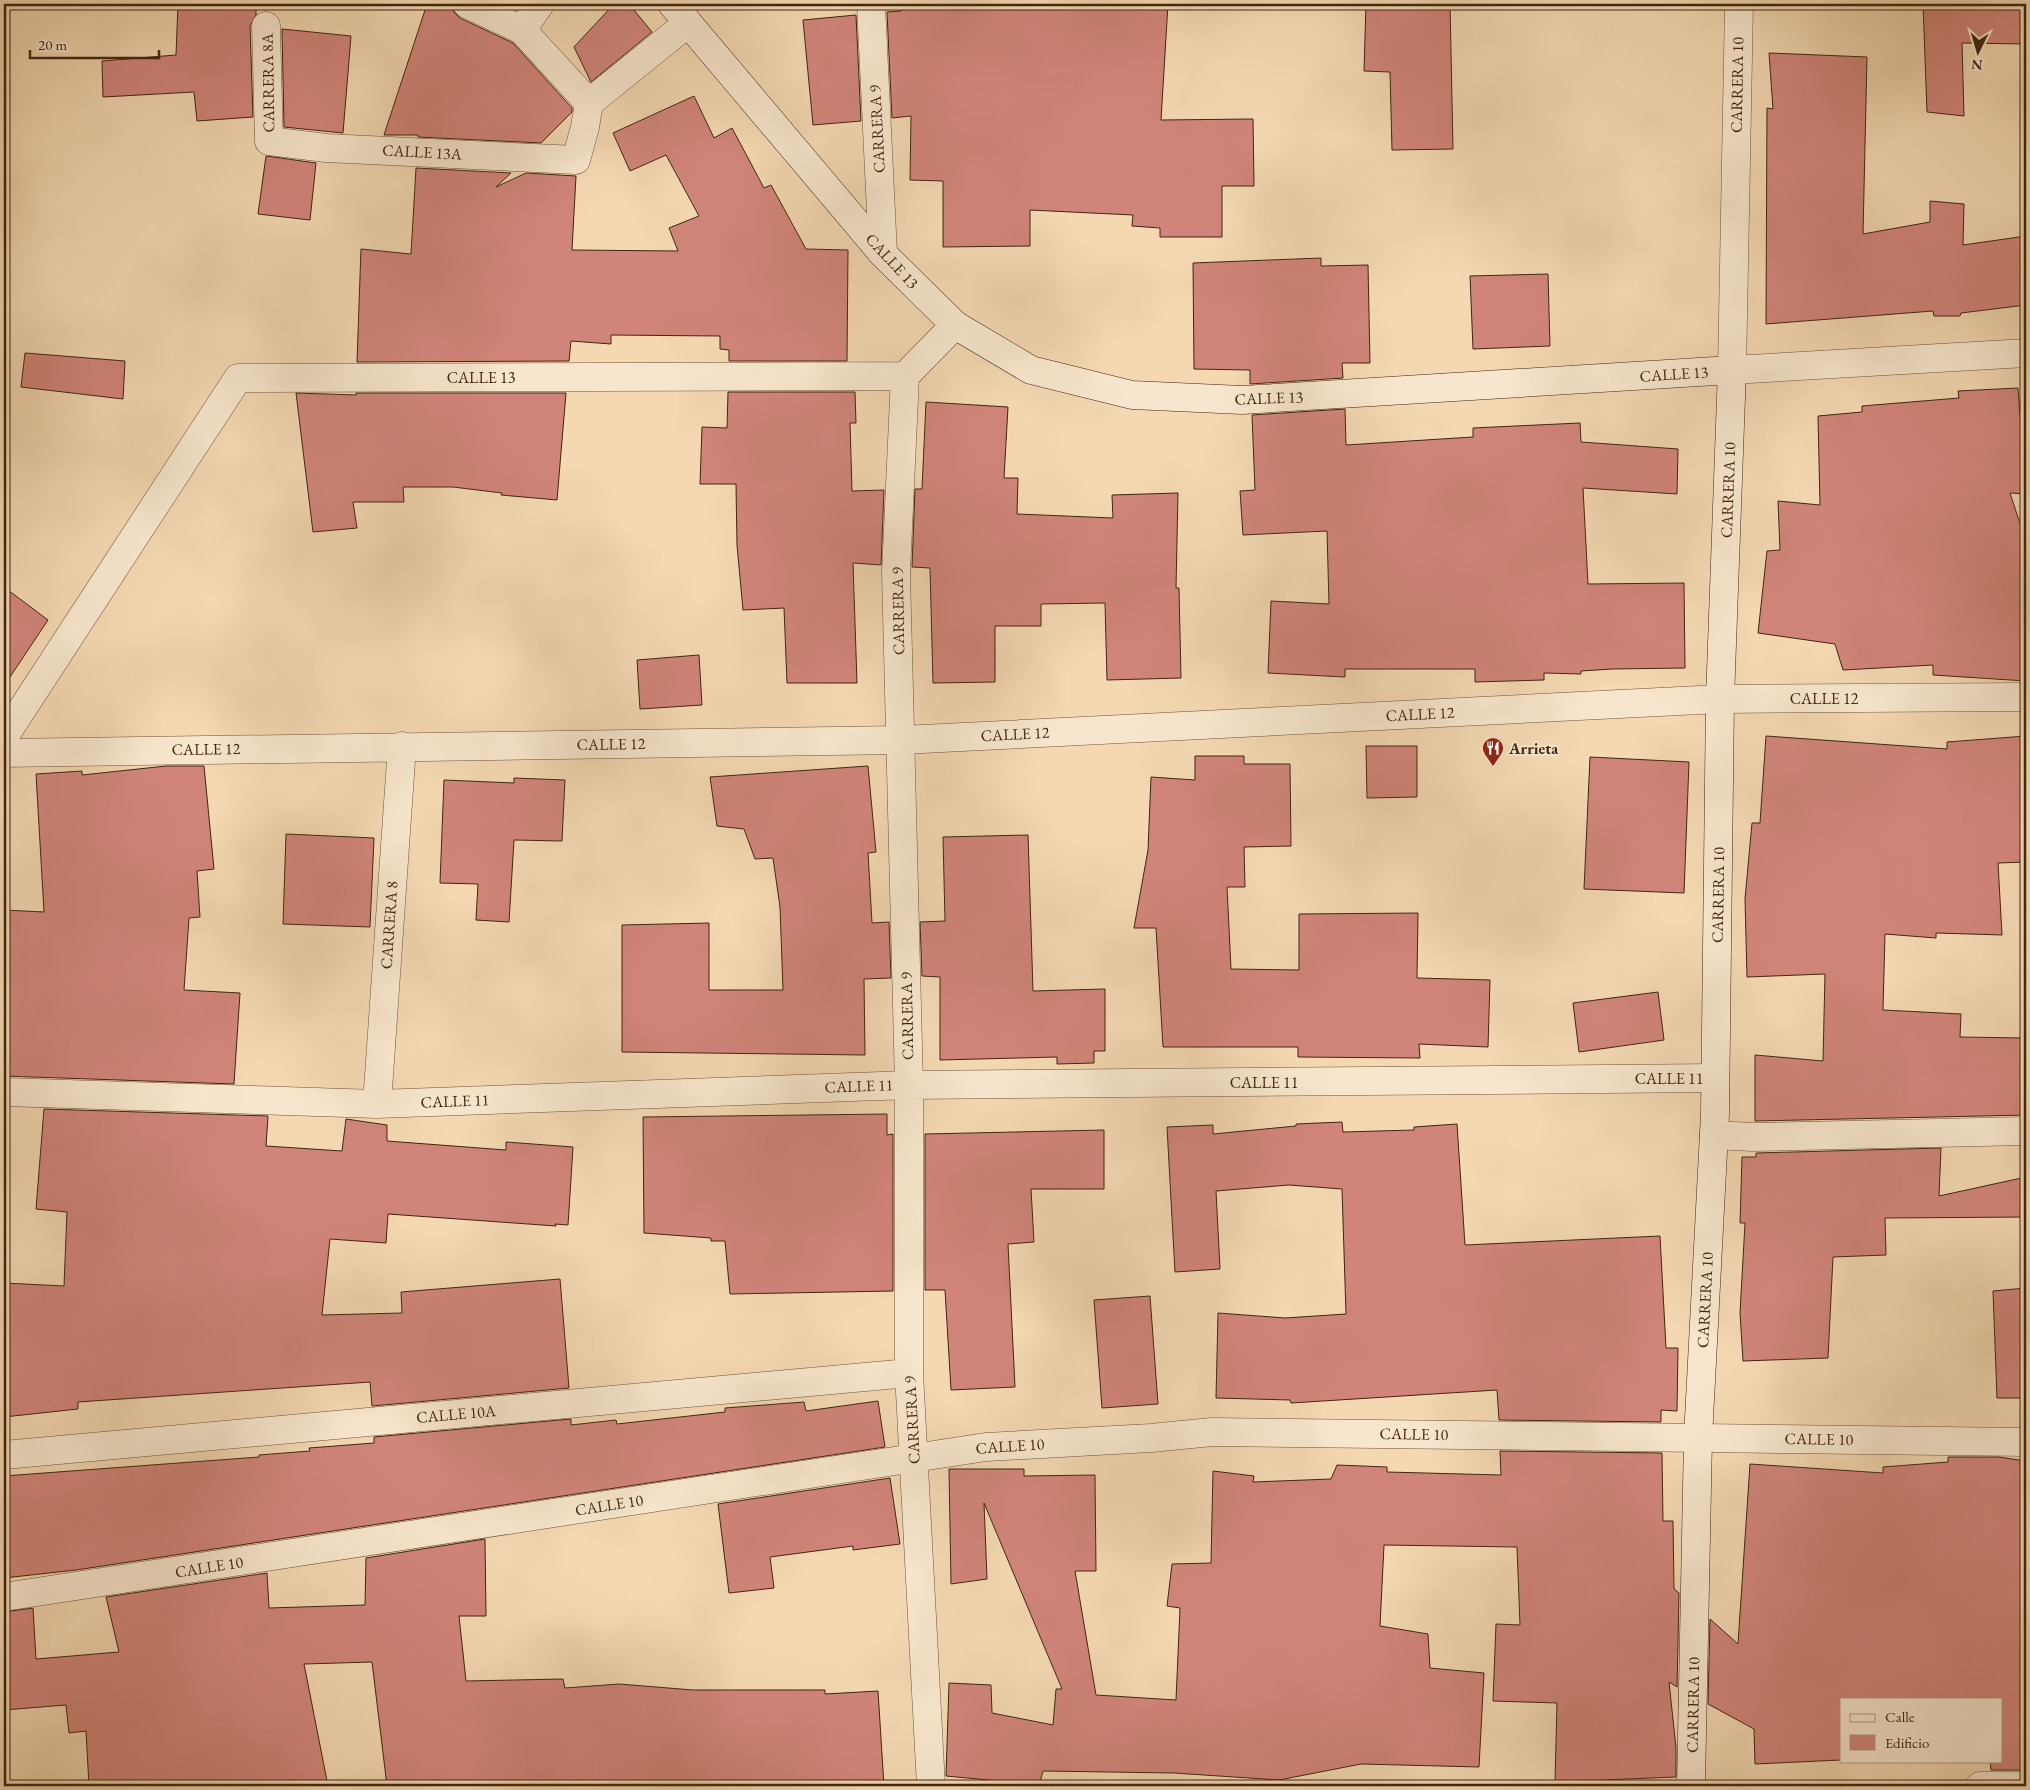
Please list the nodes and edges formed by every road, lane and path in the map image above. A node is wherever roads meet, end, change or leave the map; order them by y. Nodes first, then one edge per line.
1 (467, 4) edge
2 (540, 4) edge
3 (870, 4) edge
4 (1739, 4) edge
5 (680, 13) edge
6 (266, 26) dead end
7 (522, 30) junction
8 (589, 103) junction
9 (269, 141) joint
10 (883, 254) junction
11 (955, 325) junction
12 (2026, 353) edge
13 (1732, 370) junction
14 (905, 376) junction
15 (2026, 697) edge
16 (1720, 699) junction
17 (4, 738) edge
18 (902, 740) junction
19 (402, 746) junction
20 (4, 753) edge
21 (1715, 1078) junction
22 (909, 1085) junction
23 (4, 1092) edge
24 (377, 1104) junction
25 (2026, 1131) edge
26 (1714, 1135) junction
27 (909, 1373) junction
28 (1698, 1438) junction
29 (2026, 1442) edge
30 (4, 1455) edge
31 (914, 1458) junction
32 (4, 1597) edge
33 (932, 1786) edge
34 (1691, 1786) edge
35 (1980, 1786) edge
36 (2026, 1786) edge

1 - 7 street
2 - 7 street
3 - 10 street, CARRERA 9
4 - 13 street, CARRERA 10
5 - 8 street
5 - 10 street, CALLE 13
6 - 9 street, CARRERA 8A
7 - 8 street
8 - 9 street, CALLE 13A
10 - 11 street, CALLE 13
11 - 13 street, CALLE 13
11 - 14 street
12 - 13 street, CALLE 13
13 - 16 street, CARRERA 10
14 - 17 street, CALLE 13
14 - 18 street, CARRERA 9
15 - 16 street, CALLE 12
16 - 18 street, CALLE 12
16 - 21 street, CARRERA 10
18 - 19 street, CALLE 12
18 - 22 street, CARRERA 9
19 - 20 street, CALLE 12
19 - 24 street, CARRERA 8
21 - 22 street, CALLE 11
21 - 26 street, CARRERA 10
22 - 24 street, CALLE 11
22 - 27 street, CARRERA 9
23 - 24 street, CALLE 11
25 - 26 street
26 - 28 street, CARRERA 10
27 - 30 street, CALLE 10A
27 - 31 street, CARRERA 9
28 - 29 street, CALLE 10
28 - 31 street, CALLE 10
28 - 34 street, CARRERA 10
31 - 32 street, CALLE 10
31 - 33 street, CARRERA 9
35 - 36 street

